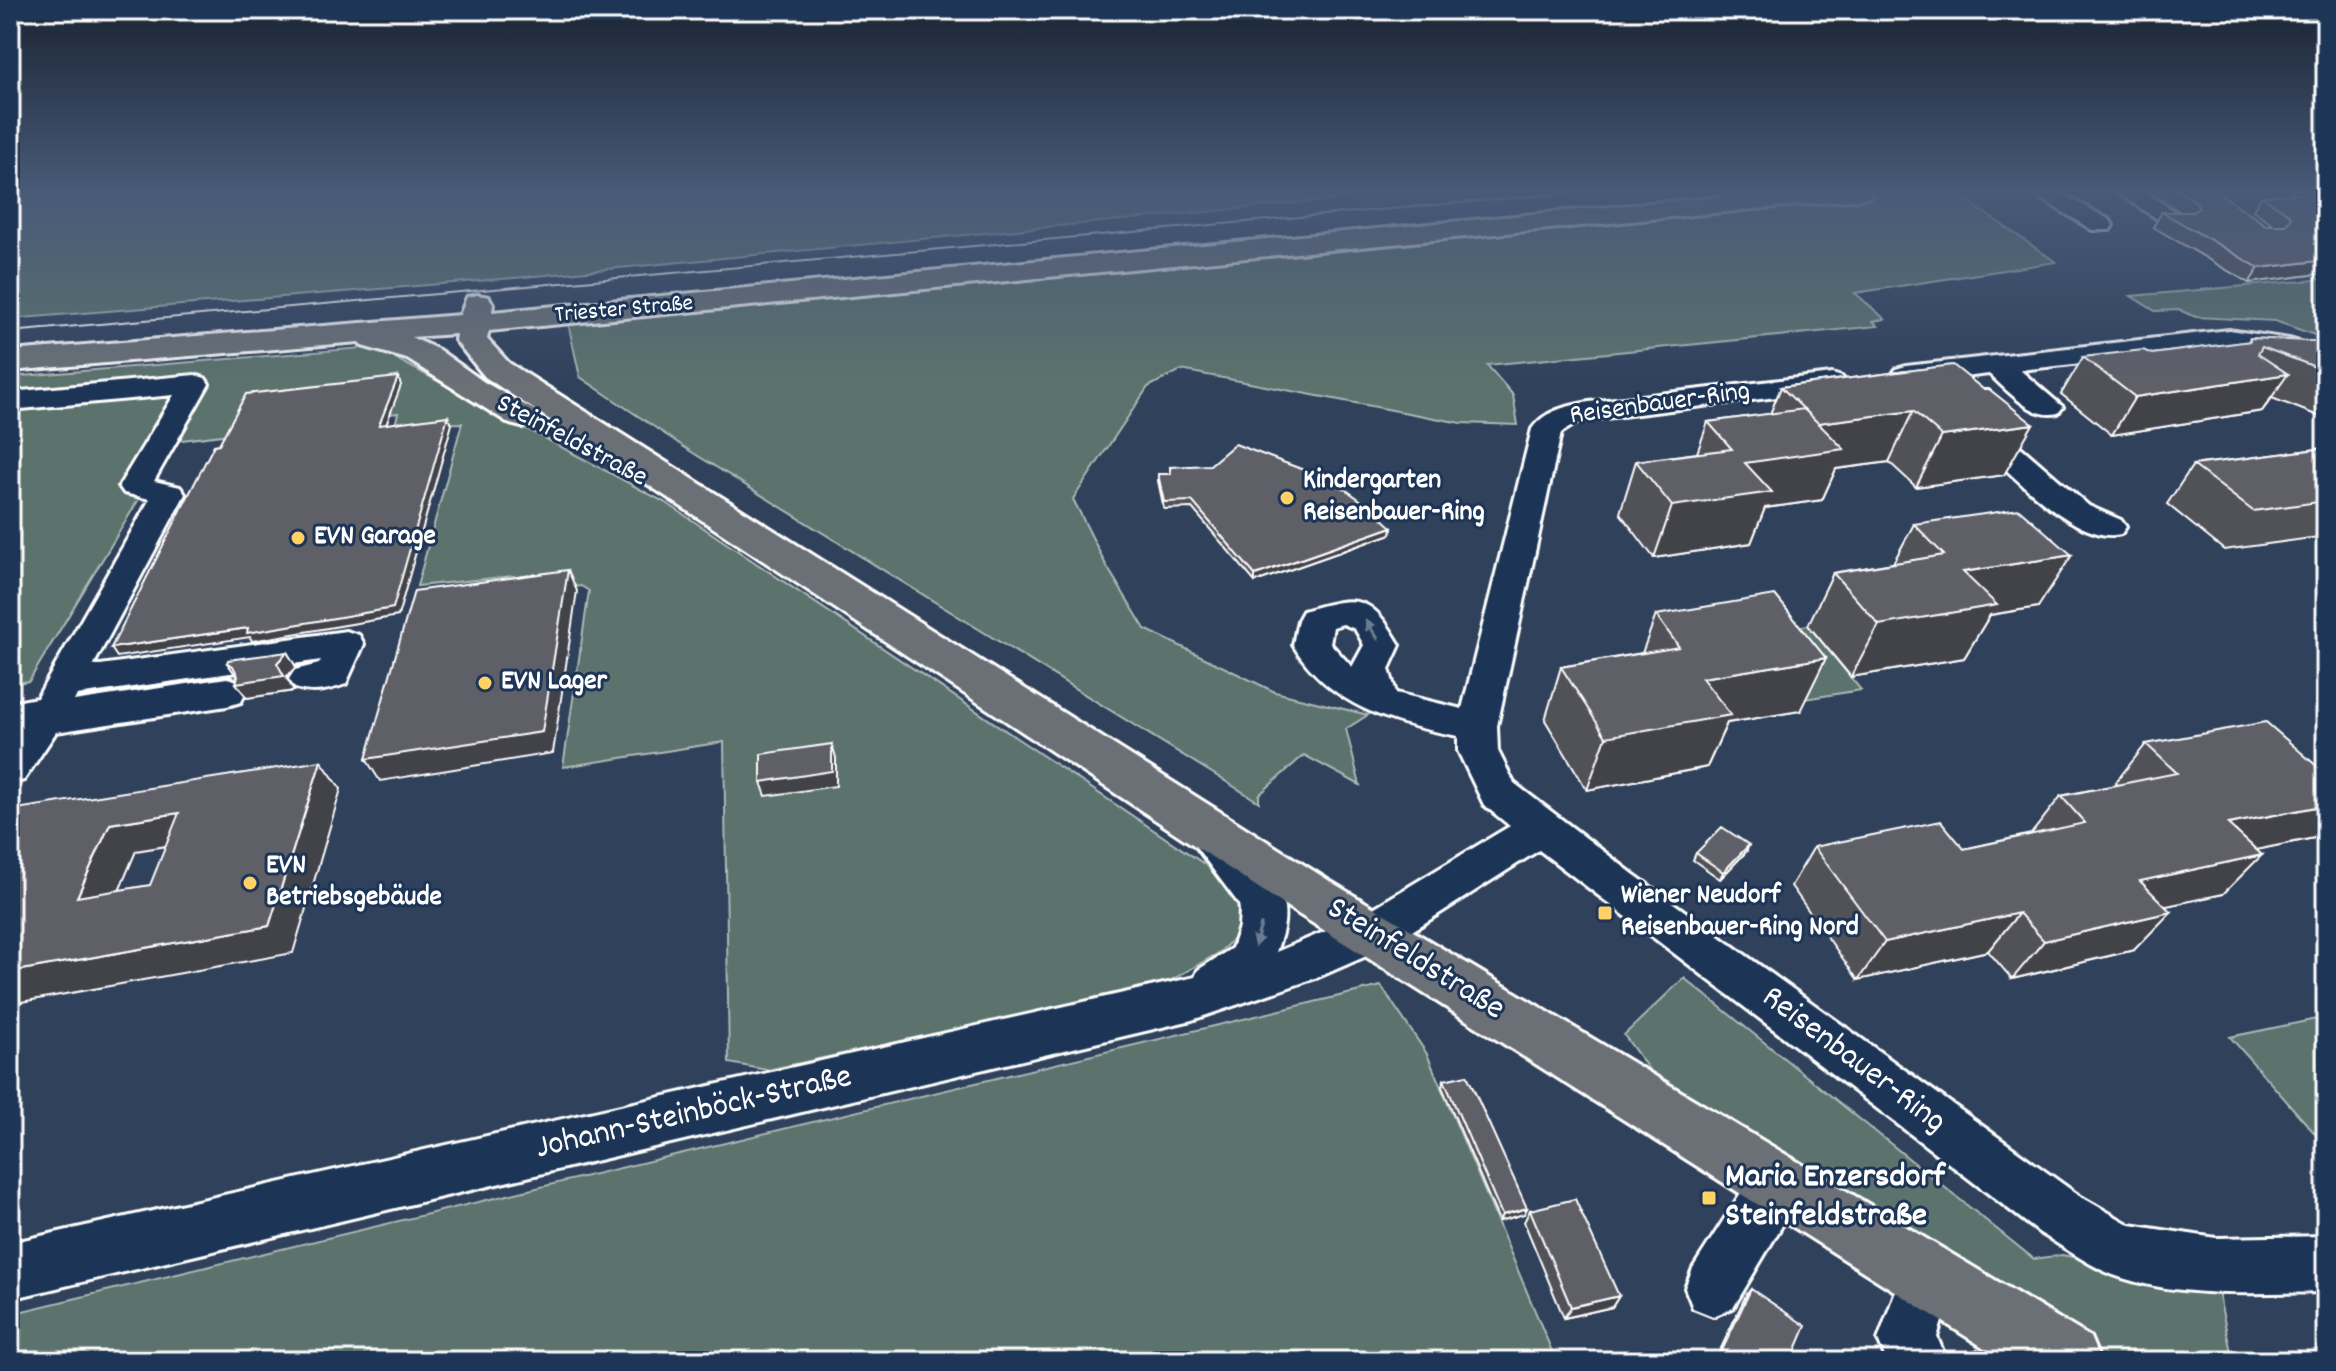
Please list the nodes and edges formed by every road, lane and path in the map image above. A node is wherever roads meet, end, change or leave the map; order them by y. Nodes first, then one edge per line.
1 (1073, 255) edge
2 (1193, 255) edge
3 (467, 314) junction
4 (557, 316) junction
5 (335, 335) junction
6 (10, 346) edge
7 (487, 358) junction
8 (2326, 359) edge
9 (10, 361) edge
10 (435, 361) junction
11 (1995, 365) junction
12 (1918, 373) junction
13 (10, 401) edge
14 (2048, 407) dead end
15 (2090, 523) dead end
16 (771, 549) junction
17 (308, 679) dead end
18 (227, 692) dead end
19 (1379, 701) dead end
20 (42, 707) edge
21 (1477, 726) junction
22 (10, 769) edge
23 (1198, 824) junction
24 (1540, 828) junction
25 (1371, 933) junction
26 (1192, 999) junction
27 (1777, 1184) junction
28 (2326, 1264) edge
29 (10, 1271) edge
30 (1928, 1277) junction
31 (1713, 1288) dead end
32 (1918, 1361) edge
33 (2066, 1361) edge

1 - 3 main road, Triester Straße
2 - 4 main road, Triester Straße
3 - 4 main road, Triester Straße
3 - 5 main road, Triester Straße
3 - 6 main road, Triester Straße
3 - 7 main road, Steinfeldstraße
3 - 10 main road
4 - 7 main road
5 - 9 main road, Triester Straße
5 - 10 main road, Steinfeldstraße
7 - 16 main road, Steinfeldstraße
8 - 11 street, Reisenbauer-Ring
10 - 16 main road, Steinfeldstraße
11 - 12 street, Reisenbauer-Ring
11 - 14 street
12 - 15 street
12 - 21 street, Reisenbauer-Ring
13 - 20 street
16 - 23 main road, Steinfeldstraße
17 - 20 street
18 - 20 street
19 - 21 street
20 - 22 street
21 - 24 street, Reisenbauer-Ring
23 - 25 main road, Steinfeldstraße
23 -> 26 street
24 - 25 street
24 - 28 street, Reisenbauer-Ring
25 - 26 street, Johann-Steinböck-Straße
25 - 27 main road, Steinfeldstraße
26 - 29 street, Johann-Steinböck-Straße
27 - 30 main road, Steinfeldstraße
27 - 31 street
30 - 32 street
30 - 33 main road, Steinfeldstraße

